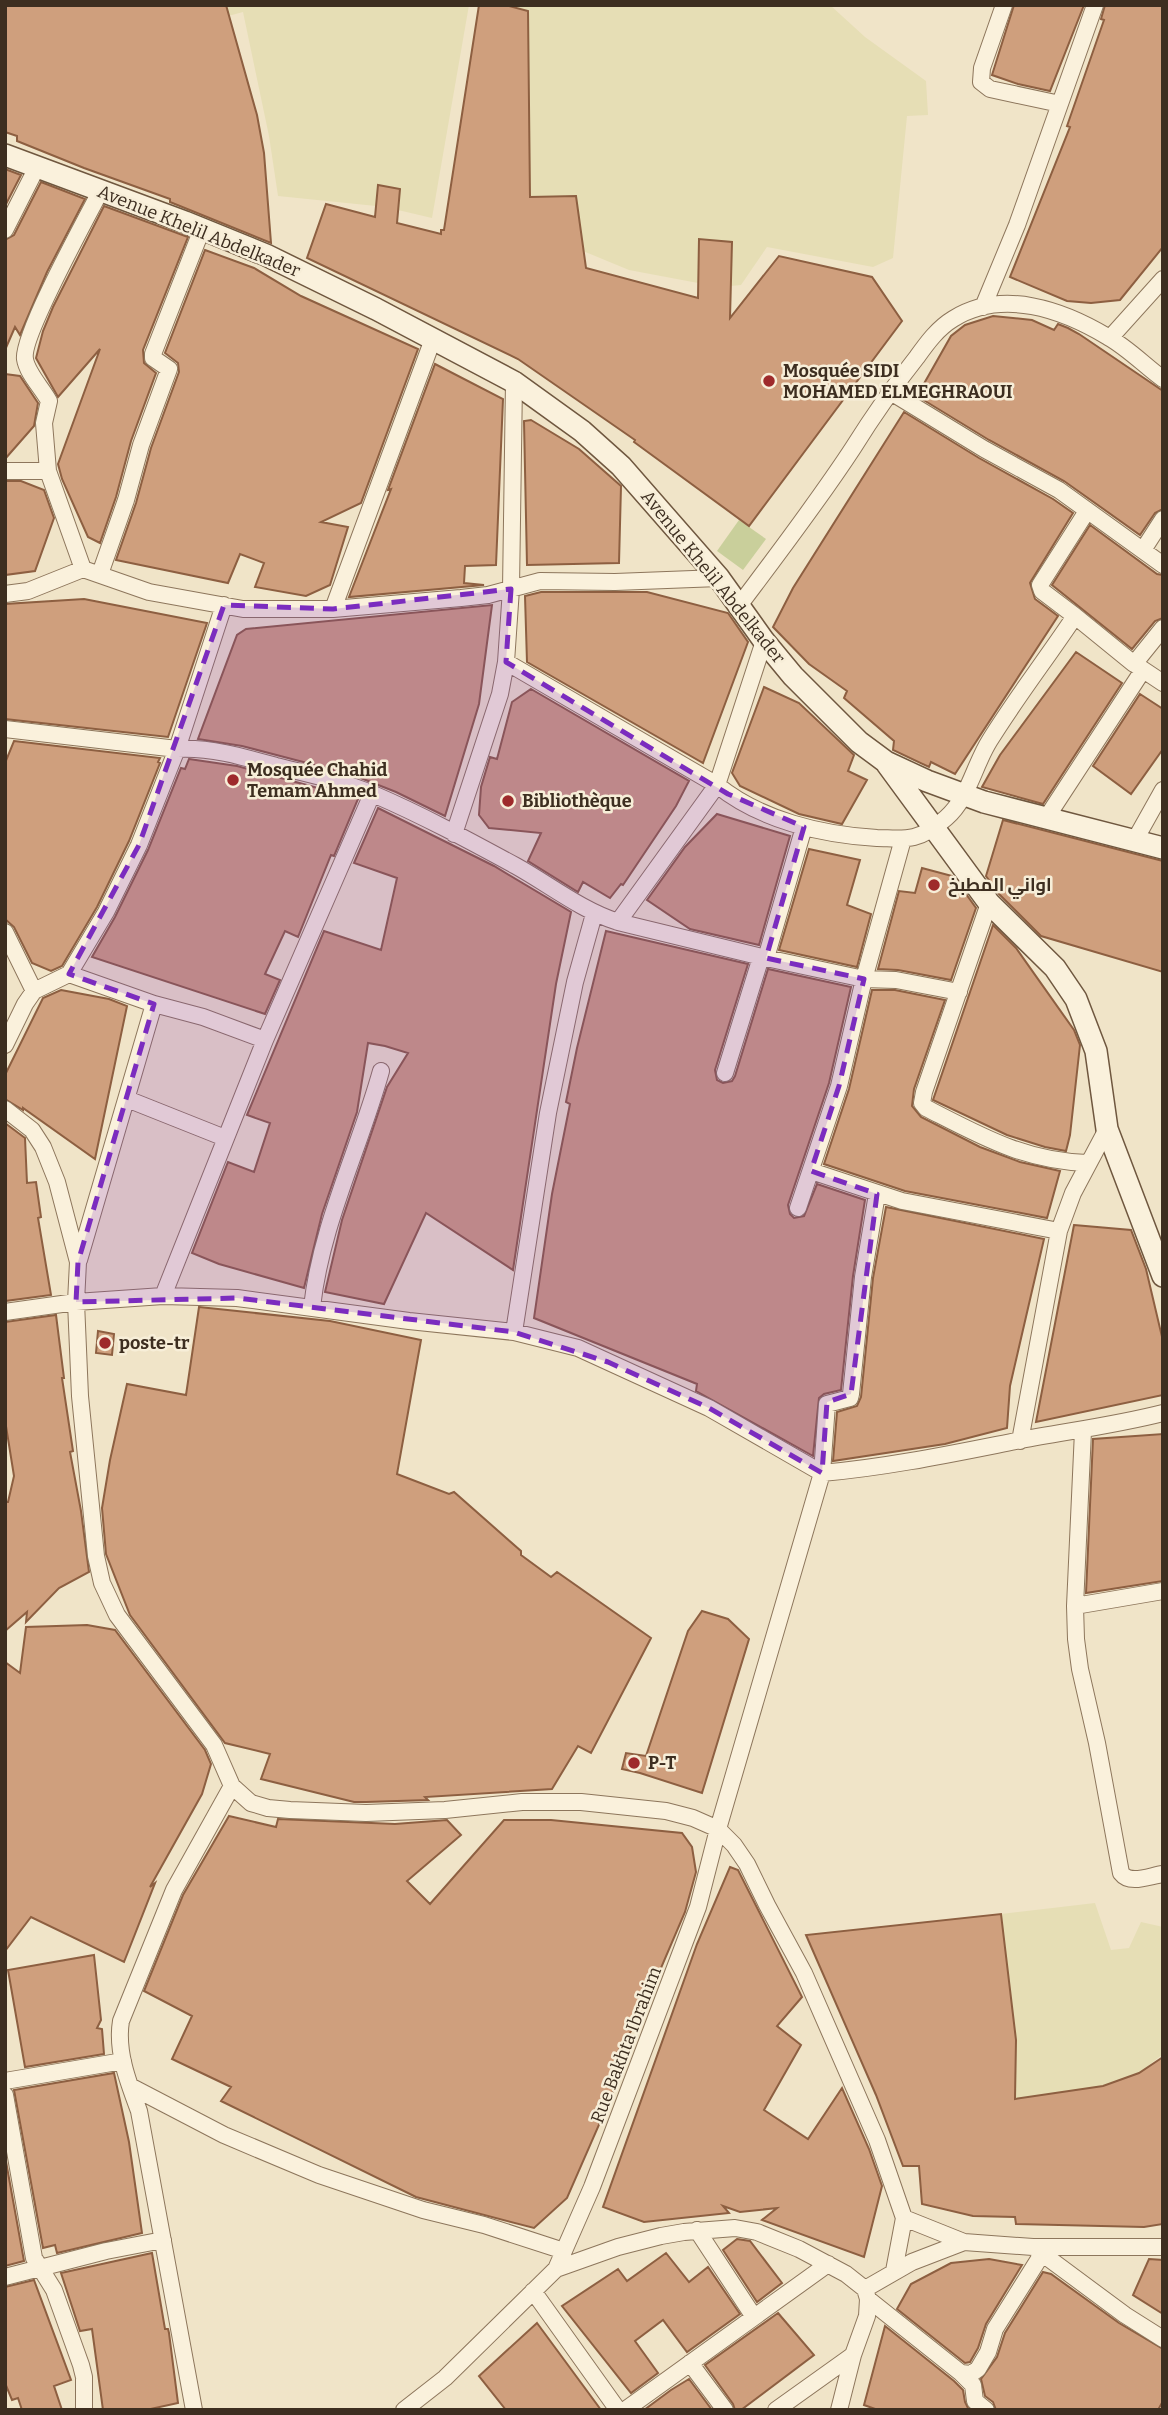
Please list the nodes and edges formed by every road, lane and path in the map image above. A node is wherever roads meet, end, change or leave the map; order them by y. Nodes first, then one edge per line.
1 (1004, 5) edge
2 (1095, 5) edge
3 (1060, 104) junction
4 (5, 155) edge
5 (37, 167) junction
6 (101, 190) junction
7 (202, 229) junction
8 (5, 230) edge
9 (1163, 279) edge
10 (983, 307) junction
11 (1110, 338) junction
12 (433, 339) junction
13 (1163, 379) edge
14 (514, 382) junction
15 (890, 391) junction
16 (5, 471) edge
17 (48, 471) junction
18 (1087, 511) junction
19 (1163, 519) edge
20 (1143, 550) junction
21 (1163, 565) edge
22 (83, 569) junction
23 (100, 574) junction
24 (719, 578) junction
25 (511, 589) junction
26 (5, 594) edge
27 (224, 605) junction
28 (738, 607) junction
29 (332, 609) junction
30 (1075, 616) junction
31 (1163, 628) edge
32 (764, 641) junction
33 (506, 662) junction
34 (1139, 667) junction
35 (1163, 683) edge
36 (5, 730) edge
37 (177, 749) junction
38 (886, 762) junction
39 (717, 785) junction
40 (1163, 790) edge
41 (372, 794) junction
42 (965, 796) junction
43 (1047, 817) junction
44 (804, 827) junction
45 (934, 828) junction
46 (454, 834) junction
47 (903, 839) junction
48 (1135, 840) junction
49 (1163, 848) edge
50 (989, 903) junction
51 (594, 914) junction
52 (618, 922) junction
53 (5, 932) edge
54 (763, 958) junction
55 (69, 974) junction
56 (864, 979) junction
57 (34, 991) junction
58 (959, 992) junction
59 (154, 1004) junction
60 (265, 1040) junction
61 (5, 1045) edge
62 (381, 1071) dead end
63 (725, 1073) dead end
64 (127, 1098) junction
65 (5, 1109) edge
66 (1107, 1129) junction
67 (225, 1138) junction
68 (1087, 1163) junction
69 (811, 1171) junction
70 (877, 1194) junction
71 (798, 1208) dead end
72 (1059, 1231) junction
73 (78, 1262) junction
74 (1163, 1276) edge
75 (163, 1296) junction
76 (76, 1302) junction
77 (312, 1307) junction
78 (5, 1312) edge
79 (514, 1332) junction
80 (1163, 1413) edge
81 (1083, 1431) junction
82 (1020, 1440) junction
83 (822, 1473) junction
84 (1163, 1591) edge
85 (1075, 1606) junction
86 (232, 1786) junction
87 (718, 1829) junction
88 (1163, 1874) edge
89 (123, 2062) junction
90 (5, 2081) edge
91 (130, 2087) junction
92 (5, 2095) edge
93 (10, 2157) edge
94 (904, 2218) junction
95 (697, 2231) junction
96 (163, 2240) junction
97 (964, 2242) junction
98 (1163, 2247) edge
99 (1037, 2250) junction
100 (564, 2251) junction
101 (828, 2264) junction
102 (39, 2268) junction
103 (556, 2269) junction
104 (894, 2271) junction
105 (5, 2277) edge
106 (533, 2291) junction
107 (866, 2294) junction
108 (754, 2317) junction
109 (1163, 2339) edge
110 (853, 2355) junction
111 (690, 2363) junction
112 (961, 2373) junction
113 (84, 2410) edge
114 (194, 2410) edge
115 (404, 2410) edge
116 (618, 2410) edge
117 (625, 2410) edge
118 (725, 2410) edge
119 (776, 2410) edge
120 (839, 2410) edge
121 (986, 2410) edge

1 - 3 street
2 - 3 street
3 - 10 street
4 - 5 street, Avenue Khelil Abdelkader
5 - 6 street, Avenue Khelil Abdelkader
5 - 8 street
6 - 7 street, Avenue Khelil Abdelkader
6 - 17 street
7 - 12 street, Avenue Khelil Abdelkader
7 - 23 street
9 - 11 street
10 - 11 street
10 - 15 street
11 - 13 street
12 - 14 street, Avenue Khelil Abdelkader
12 - 29 street
14 - 24 street, Avenue Khelil Abdelkader
14 - 25 street
15 - 18 street
15 - 28 street
16 - 17 street
17 - 22 street
18 - 20 street
18 - 30 street
19 - 20 street
20 - 21 street
22 - 23 street
22 - 26 street
23 - 27 street
24 - 25 street
24 - 28 street, Avenue Khelil Abdelkader
25 - 29 street
25 - 33 street
27 - 29 street
27 - 37 street
28 - 32 street, Avenue Khelil Abdelkader
30 - 34 street
30 - 42 street
31 - 34 street
32 - 38 street, Avenue Khelil Abdelkader
32 - 39 street
33 - 39 street
33 - 46 street
34 - 35 street
34 - 43 street
36 - 37 street
37 - 41 street
37 - 55 street
38 - 42 street, Avenue Khelil Abdelkader
38 - 45 street
39 - 44 street
39 - 52 street
40 - 48 street
41 - 46 street
41 - 60 street
42 - 43 street, Avenue Khelil Abdelkader
42 - 45 street
43 - 48 street, Avenue Khelil Abdelkader
44 - 47 street
44 - 54 street
45 - 47 street
45 - 50 street
46 - 51 street
47 - 56 street
48 - 49 street, Avenue Khelil Abdelkader
50 - 58 street
50 - 66 street
51 - 52 street
51 - 79 street
52 - 54 street
53 - 57 street
54 - 56 street
54 - 63 street
55 - 57 street
55 - 59 street
56 - 58 street
56 - 69 street
57 - 61 street
58 - 68 street
59 - 60 street
59 - 64 street
60 - 67 street
62 - 77 street
64 - 67 street
64 - 73 street
65 - 73 street
66 - 68 street
66 - 74 street
67 - 75 street
68 - 72 street
69 - 70 street
69 - 71 street
70 - 72 street
70 - 83 street, Rue Bakhta Ibrahim
72 - 82 street
73 - 76 street
75 - 76 street
75 - 77 street
76 - 78 street
76 - 86 street
77 - 79 street
79 - 83 street
80 - 81 street
81 - 82 street
81 - 85 street
82 - 83 street
83 - 87 street, Rue Bakhta Ibrahim
84 - 85 street
85 - 88 street
86 - 87 street
86 - 89 street
87 - 94 street
87 - 100 street, Rue Bakhta Ibrahim
89 - 90 street
89 - 91 street
91 - 96 street
91 - 100 street
92 - 93 street
93 - 102 street
94 - 97 street
94 - 104 street
95 - 101 street
95 - 103 street
95 - 108 street
96 - 102 street
96 - 114 street
97 - 99 street
97 - 104 street
98 - 99 street
99 - 109 street
99 - 112 street
100 - 103 street, Rue Bakhta Ibrahim
101 - 107 street
101 - 108 street
102 - 105 street
102 - 113 street
103 - 106 street
104 - 107 street
106 - 115 street
106 - 116 street
107 - 110 street
107 - 112 street
108 - 111 street
110 - 119 street
110 - 120 street
111 - 117 street
111 - 118 street
112 - 121 street

